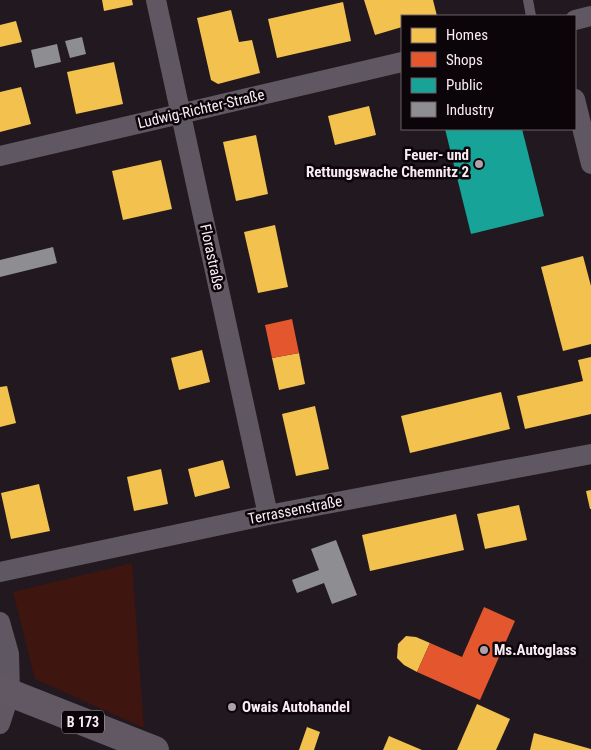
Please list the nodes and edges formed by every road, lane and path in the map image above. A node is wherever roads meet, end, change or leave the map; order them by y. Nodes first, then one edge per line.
1 (156, 0) edge
2 (528, 0) edge
3 (532, 15) edge
4 (591, 16) edge
5 (576, 20) edge
6 (401, 62) edge
7 (576, 103) edge
8 (181, 113) junction
9 (0, 156) edge
10 (591, 164) edge
11 (591, 454) edge
12 (268, 515) junction
13 (0, 572) edge
14 (0, 622) edge
15 (5, 691) edge
16 (0, 724) edge
17 (155, 750) edge

1 - 8 street, Florastraße
2 - 3 lane
4 - 5 street
6 - 8 street, Ludwig-Richter-Straße
7 - 10 street
8 - 9 street, Ludwig-Richter-Straße
8 - 12 street, Florastraße
11 - 12 street, Terrassenstraße
12 - 13 street, Terrassenstraße
14 - 15 street
15 - 16 street
15 - 17 main road, B 173

